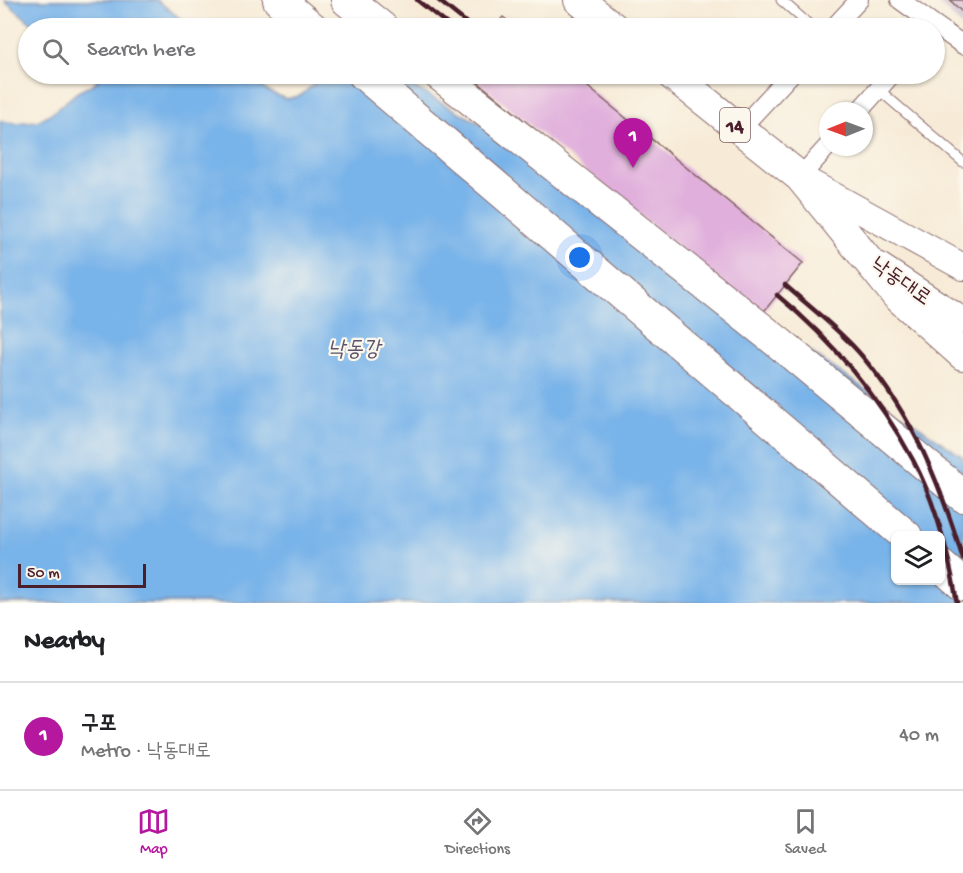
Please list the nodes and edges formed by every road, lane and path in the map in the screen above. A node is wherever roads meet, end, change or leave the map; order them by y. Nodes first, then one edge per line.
1 (279, 0) edge
2 (781, 0) edge
3 (859, 0) edge
4 (900, 0) edge
5 (352, 4) edge
6 (300, 18) edge
7 (370, 18) edge
8 (802, 18) edge
9 (842, 18) edge
10 (923, 18) edge
11 (945, 34) edge
12 (963, 45) edge
13 (376, 84) edge
14 (452, 84) edge
15 (683, 84) edge
16 (782, 84) edge
17 (883, 84) edge
18 (879, 89) junction
19 (867, 102) edge
20 (740, 129) junction
21 (819, 156) edge
22 (963, 162) edge
23 (800, 177) junction
24 (963, 267) edge
25 (963, 321) edge
26 (963, 355) edge
27 (963, 496) edge
28 (900, 531) edge
29 (945, 569) edge
30 (963, 585) edge

1 - 6 highway
2 - 8 lane
3 - 9 street
4 - 10 street
5 - 7 highway
11 - 12 street
13 - 28 highway
14 - 27 highway
15 - 20 main road, 낙동대로 / 14
16 - 20 street
17 - 18 street
18 - 19 street
18 - 22 lane
20 - 23 main road, 낙동대로 / 14
21 - 23 street
23 - 24 main road, 낙동대로 / 14
23 - 25 main road, 낙동대로
23 - 26 main road, 14
29 - 30 highway

